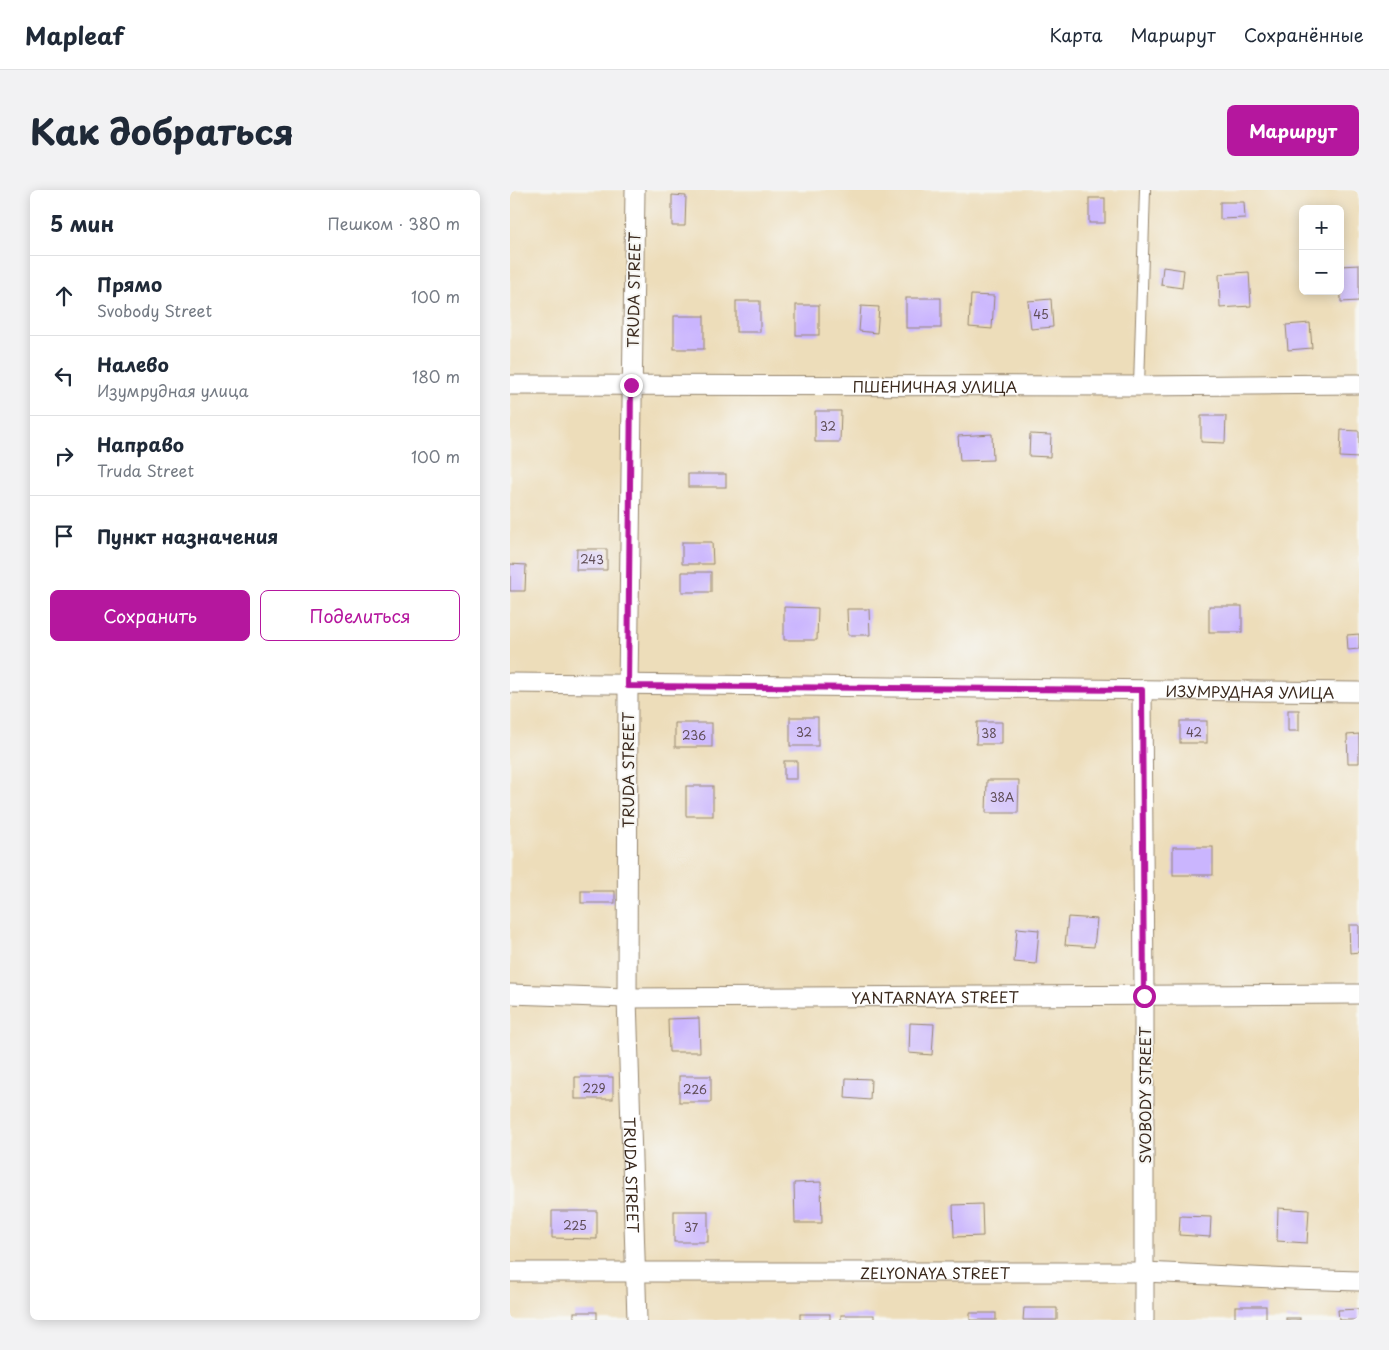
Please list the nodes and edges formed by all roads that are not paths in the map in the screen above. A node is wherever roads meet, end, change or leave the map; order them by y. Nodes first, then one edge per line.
1 (635, 190) edge
2 (1145, 190) edge
3 (1359, 384) edge
4 (510, 385) edge
5 (631, 385) junction
6 (1139, 386) junction
7 (510, 683) edge
8 (628, 686) junction
9 (1142, 690) junction
10 (1359, 692) edge
11 (510, 994) edge
12 (1359, 994) edge
13 (1144, 996) junction
14 (627, 998) junction
15 (637, 1271) junction
16 (510, 1272) edge
17 (1144, 1272) junction
18 (1359, 1281) edge
19 (637, 1320) edge
20 (1144, 1320) edge

1 - 5 street, TRUDA STREET
2 - 6 lane
3 - 6 street, ПШЕНИЧНАЯ УЛИЦА
4 - 5 street, ПШЕНИЧНАЯ УЛИЦА
5 - 6 street, ПШЕНИЧНАЯ УЛИЦА
5 - 8 street, TRUDA STREET
7 - 8 street, ИЗУМРУДНАЯ УЛИЦА
8 - 9 street, ИЗУМРУДНАЯ УЛИЦА
8 - 14 street, TRUDA STREET
9 - 10 street, ИЗУМРУДНАЯ УЛИЦА
9 - 13 street, SVOBODY STREET
11 - 14 street, YANTARNAYA STREET
12 - 13 street, YANTARNAYA STREET
13 - 14 street, YANTARNAYA STREET
13 - 17 street, SVOBODY STREET
14 - 15 street, TRUDA STREET
15 - 16 street, ZELYONAYA STREET
15 - 17 street, ZELYONAYA STREET
15 - 19 street, TRUDA STREET
17 - 18 street, ZELYONAYA STREET
17 - 20 street, SVOBODY STREET

